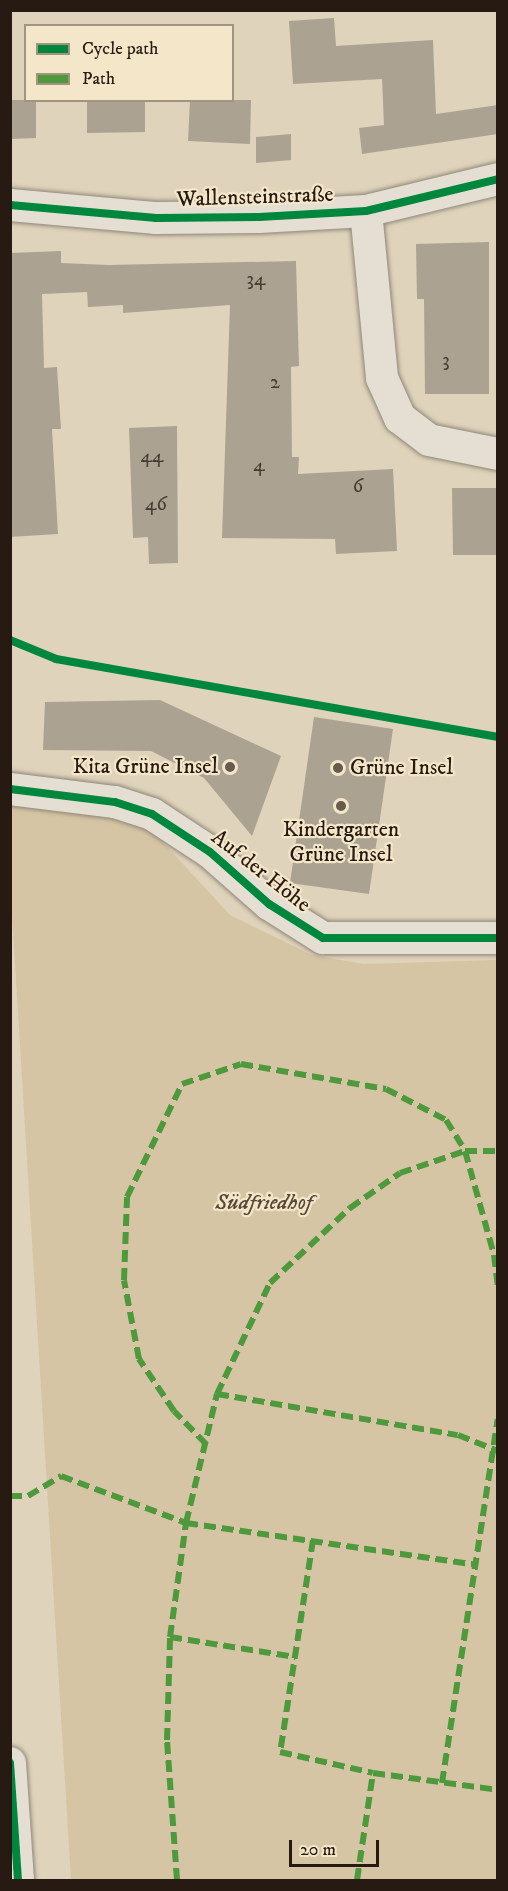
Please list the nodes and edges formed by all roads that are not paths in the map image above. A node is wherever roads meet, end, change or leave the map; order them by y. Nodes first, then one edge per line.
1 (498, 179) edge
2 (10, 205) edge
3 (366, 211) junction
4 (498, 454) edge
5 (10, 789) edge
6 (498, 938) edge
7 (10, 1763) edge
8 (12, 1823) edge
9 (18, 1881) edge

1 - 3 street, Wallensteinstraße
2 - 3 street, Wallensteinstraße
3 - 4 street
5 - 6 street, Auf der Höhe
7 - 8 street
8 - 9 street

